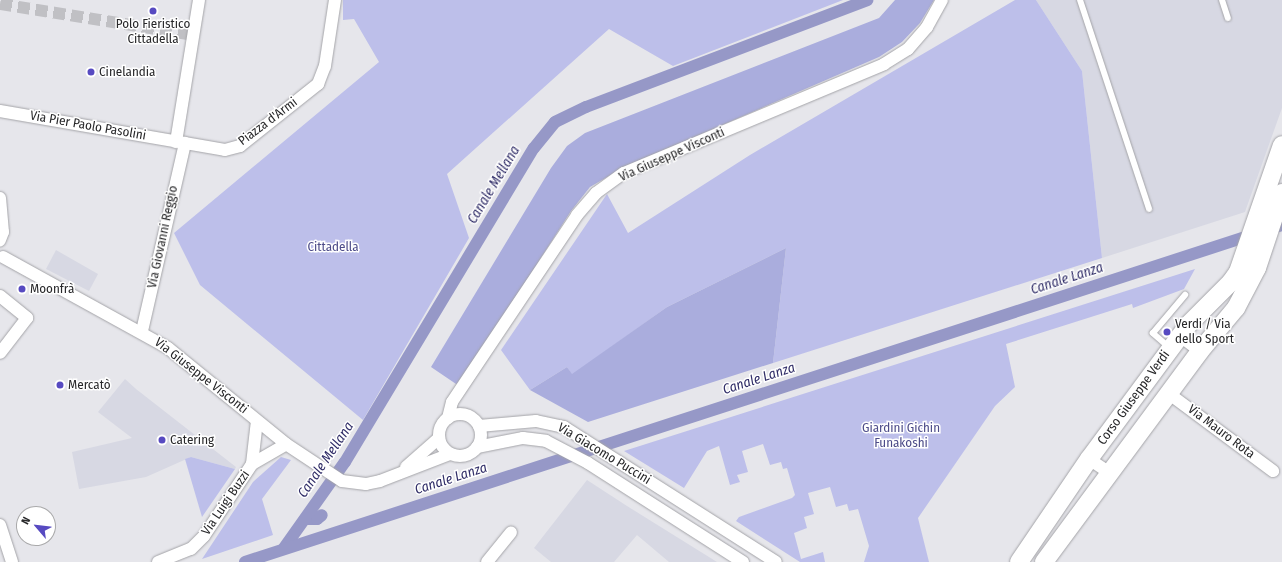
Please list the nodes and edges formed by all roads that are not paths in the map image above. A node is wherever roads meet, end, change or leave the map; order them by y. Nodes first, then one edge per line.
1 (199, 0) edge
2 (336, 0) edge
3 (942, 0) edge
4 (1080, 0) edge
5 (1222, 0) edge
6 (1228, 18) dead end
7 (0, 111) edge
8 (180, 142) junction
9 (1282, 145) edge
10 (0, 198) edge
11 (1270, 208) edge
12 (1149, 209) dead end
13 (0, 240) edge
14 (0, 244) edge
15 (1254, 253) junction
16 (2, 259) edge
17 (1185, 295) dead end
18 (0, 296) edge
19 (142, 332) junction
20 (1175, 342) junction
21 (1200, 351) junction
22 (0, 353) edge
23 (464, 385) junction
24 (1168, 393) junction
25 (467, 416) junction
26 (448, 418) junction
27 (258, 421) junction
28 (479, 426) junction
29 (439, 438) junction
30 (286, 444) junction
31 (477, 447) junction
32 (450, 454) junction
33 (1089, 459) junction
34 (252, 464) junction
35 (1273, 471) dead end
36 (1110, 473) junction
37 (395, 475) junction
38 (658, 486) junction
39 (648, 501) junction
40 (0, 525) edge
41 (511, 532) dead end
42 (12, 562) edge
43 (158, 562) edge
44 (487, 562) edge
45 (744, 562) edge
46 (776, 562) edge
47 (1019, 562) edge
48 (1044, 562) edge

1 - 8 street
2 - 8 street, Piazza d'Armi
3 - 23 street, Via Giuseppe Visconti
4 - 12 lane
5 - 6 lane
7 - 8 street, Via Pier Paolo Pasolini
8 - 19 street, Via Giovanni Reggio
9 - 11 street
10 - 13 street
11 - 15 street
14 - 16 street, Via Giuseppe Visconti
15 - 20 street, Corso Giuseppe Verdi
15 - 21 street, Corso Giuseppe Verdi
16 - 19 street, Via Giuseppe Visconti
17 - 20 lane
18 - 22 street
19 - 27 street, Via Giuseppe Visconti
20 - 21 street
20 - 33 street, Corso Giuseppe Verdi
21 - 24 street, Corso Giuseppe Verdi
23 - 25 street
23 - 26 street, Via Giuseppe Visconti
24 - 35 street, Via Mauro Rota
24 - 36 street, Corso Giuseppe Verdi
25 - 26 street
25 - 28 street
26 - 29 street
27 - 30 street, Via Giuseppe Visconti
27 - 34 street, Via Luigi Buzzi
28 - 31 street
28 - 38 street, Via Giacomo Puccini
29 - 32 street
29 - 37 street, Via Giuseppe Visconti
30 - 34 street, Via Luigi Buzzi
30 - 37 street, Via Giuseppe Visconti
31 - 32 street
31 - 39 street, Via Giacomo Puccini
32 - 37 street, Via Giuseppe Visconti
33 - 36 street, Corso Giuseppe Verdi
33 - 47 street, Corso Giuseppe Verdi
34 - 43 street, Via Luigi Buzzi
36 - 48 street, Corso Giuseppe Verdi
38 - 39 street, Via Giacomo Puccini
38 - 46 street, Via Giacomo Puccini
39 - 45 street, Via Giacomo Puccini
40 - 42 street
41 - 44 street

